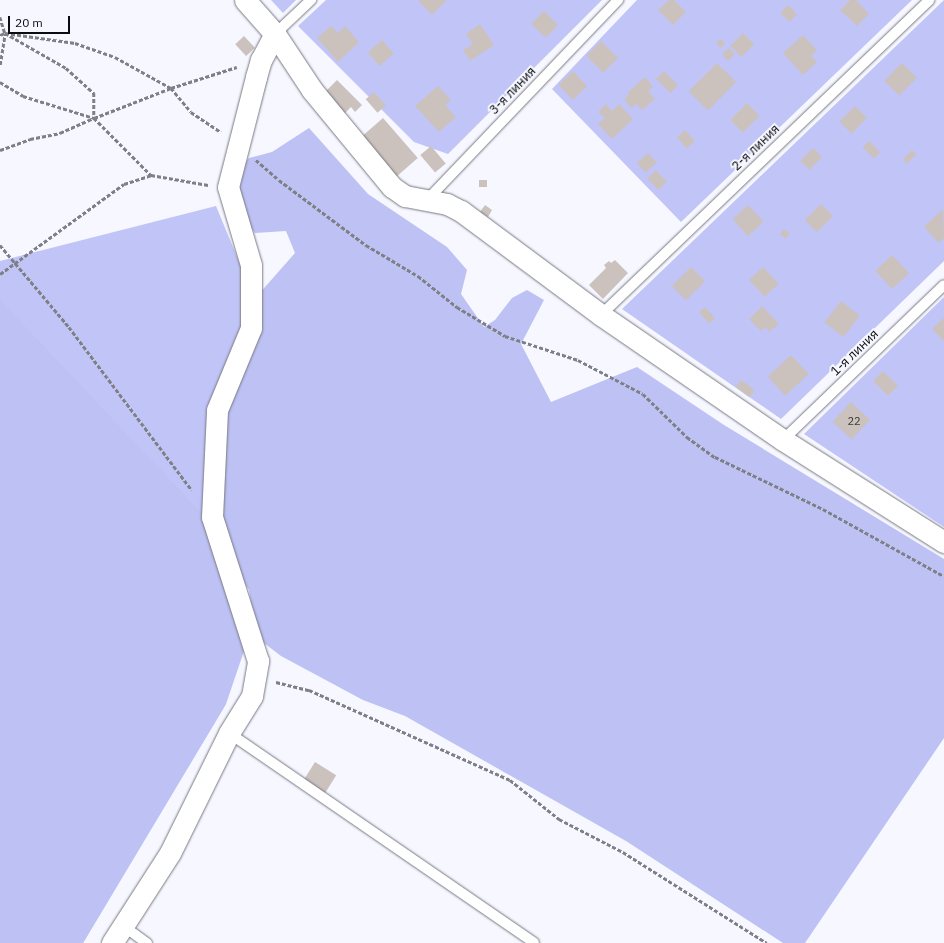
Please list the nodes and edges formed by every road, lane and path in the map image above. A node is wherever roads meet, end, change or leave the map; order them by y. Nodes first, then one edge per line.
1 (245, 0) edge
2 (312, 0) edge
3 (618, 0) edge
4 (929, 0) edge
5 (0, 17) edge
6 (5, 33) junction
7 (275, 34) junction
8 (0, 35) edge
9 (261, 60) junction
10 (0, 65) edge
11 (0, 82) edge
12 (171, 88) junction
13 (94, 118) junction
14 (237, 144) junction
15 (0, 150) edge
16 (152, 175) junction
17 (229, 195) junction
18 (427, 200) junction
19 (0, 246) edge
20 (15, 264) junction
21 (0, 274) edge
22 (944, 285) edge
23 (601, 315) junction
24 (784, 440) junction
25 (194, 492) dead end
26 (944, 542) edge
27 (944, 576) edge
28 (255, 677) junction
29 (229, 733) junction
30 (117, 934) edge
31 (147, 943) edge
32 (534, 943) edge
33 (767, 943) edge

1 - 7 street
2 - 7 lane
3 - 18 lane, 3-я линия
4 - 23 lane, 2-я линия
5 - 6 path
6 - 8 path
6 - 10 path
6 - 12 path
6 - 13 path
7 - 9 street
7 - 18 street
9 - 12 path
9 - 14 street
11 - 13 path
12 - 13 path
12 - 14 path
13 - 15 path
13 - 16 path
14 - 17 street
14 - 27 path
16 - 17 path
16 - 20 path
17 - 28 street
18 - 23 street
19 - 20 path
20 - 21 path
20 - 25 path
22 - 24 lane, 1-я линия
23 - 24 street
24 - 26 street
28 - 29 street
28 - 33 path
29 - 30 street
29 - 32 lane
30 - 31 lane

